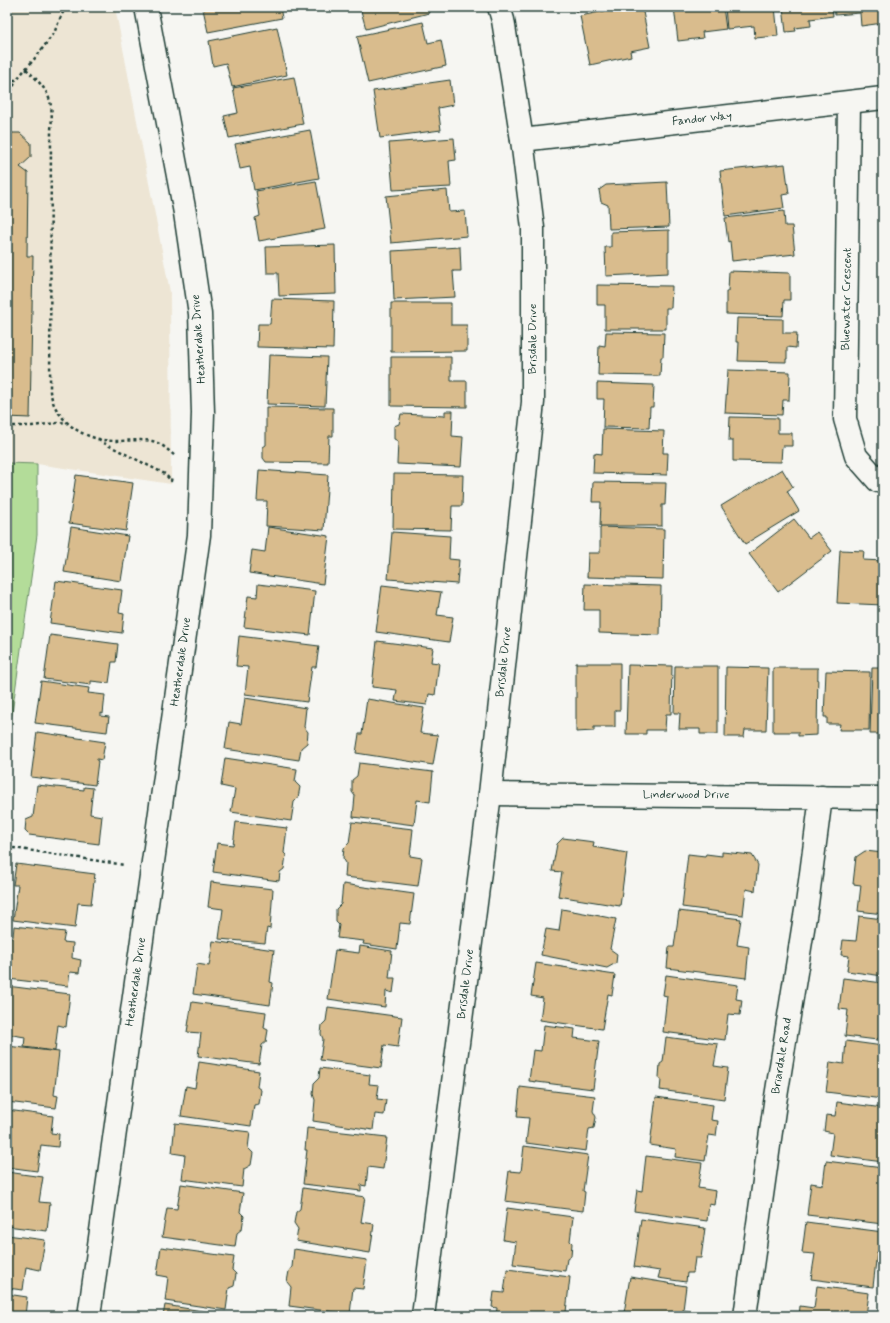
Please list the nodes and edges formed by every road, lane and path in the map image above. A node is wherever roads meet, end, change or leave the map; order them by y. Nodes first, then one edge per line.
1 (67, 7) edge
2 (146, 7) edge
3 (499, 7) edge
4 (26, 69) junction
5 (7, 80) edge
6 (16, 80) junction
7 (883, 98) edge
8 (7, 103) edge
9 (849, 103) junction
10 (7, 120) edge
11 (7, 126) edge
12 (522, 140) junction
13 (66, 422) junction
14 (7, 426) edge
15 (95, 438) junction
16 (201, 472) junction
17 (173, 473) dead end
18 (883, 482) edge
19 (490, 794) junction
20 (821, 797) junction
21 (883, 798) edge
22 (7, 848) edge
23 (152, 870) junction
24 (89, 1316) edge
25 (423, 1316) edge
26 (745, 1316) edge

1 - 4 path
2 - 16 street, Heatherdale Drive
3 - 12 street, Brisdale Drive
4 - 6 path
4 - 13 path
5 - 6 path
6 - 8 path
7 - 9 street, Fandor Way
9 - 12 street, Fandor Way
9 - 18 street, Bluewater Crescent
10 - 11 path
12 - 19 street, Brisdale Drive
13 - 14 path
13 - 15 path
15 - 16 path
15 - 17 path
16 - 23 street, Heatherdale Drive
19 - 20 street, Linderwood Drive
19 - 25 street, Brisdale Drive
20 - 21 street, Linderwood Drive
20 - 26 street, Briardale Road
22 - 23 path
23 - 24 street, Heatherdale Drive

